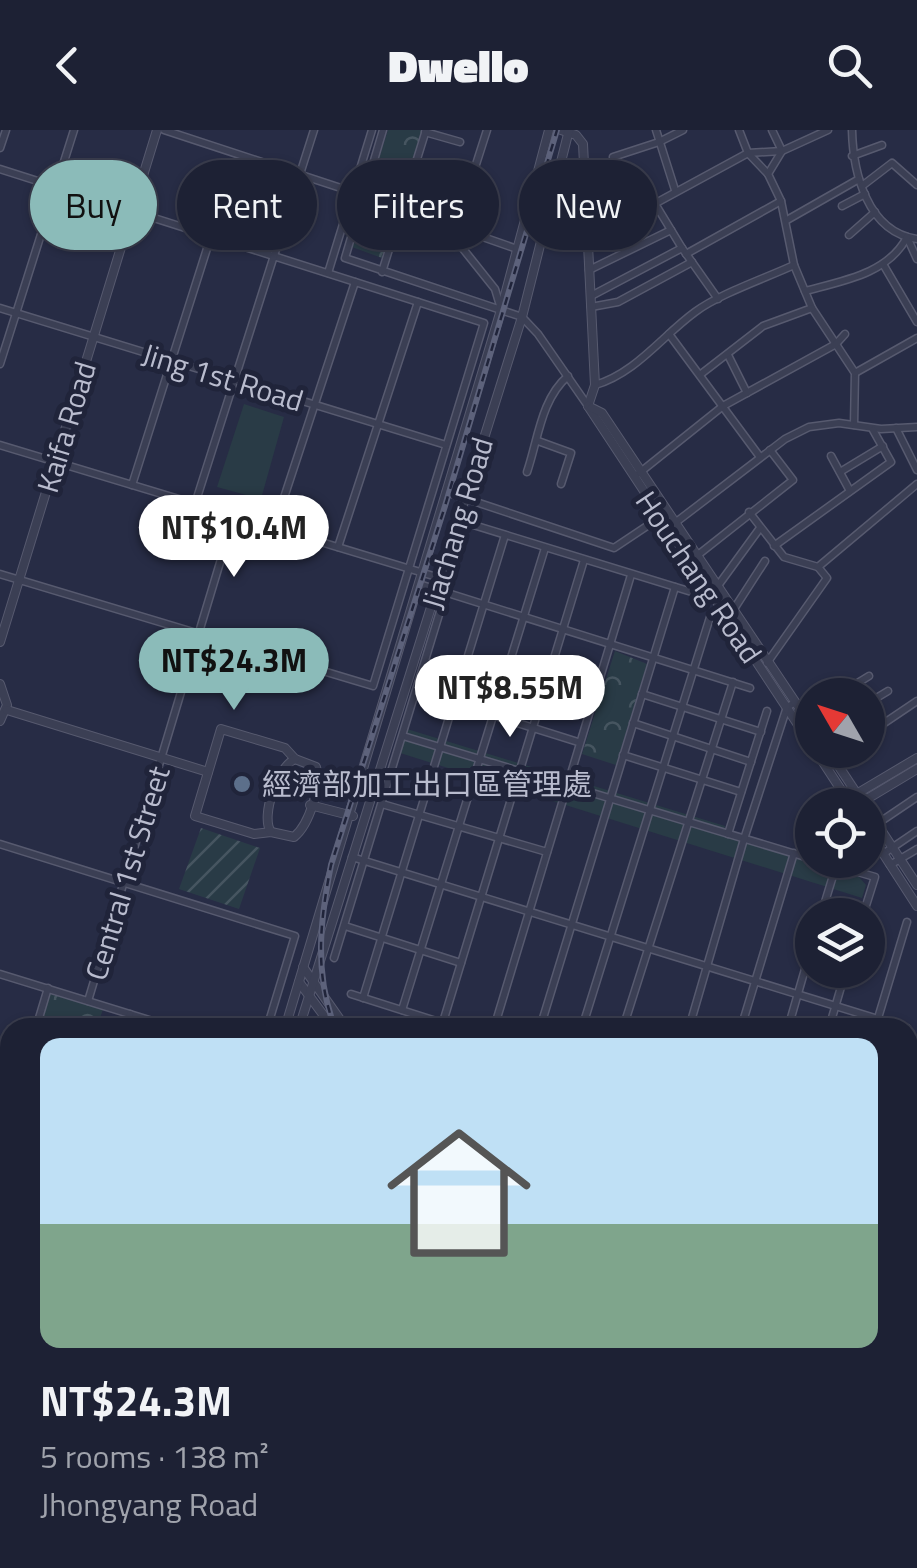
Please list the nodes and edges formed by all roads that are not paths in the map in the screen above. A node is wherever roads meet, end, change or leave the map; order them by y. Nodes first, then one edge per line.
1 (6, 130) edge
2 (74, 130) edge
3 (161, 130) edge
4 (314, 130) edge
5 (372, 130) edge
6 (383, 130) edge
7 (486, 130) edge
8 (549, 130) edge
9 (656, 130) edge
10 (684, 130) edge
11 (740, 130) edge
12 (772, 130) edge
13 (828, 130) edge
14 (852, 130) edge
15 (426, 131) edge
16 (566, 131) edge
17 (460, 142) dead end
18 (659, 142) junction
19 (882, 145) dead end
20 (0, 148) edge
21 (782, 151) junction
22 (748, 153) junction
23 (852, 156) junction
24 (613, 157) dead end
25 (65, 160) edge
26 (151, 160) edge
27 (256, 160) edge
28 (304, 160) edge
29 (363, 160) edge
30 (374, 160) edge
31 (417, 160) edge
32 (477, 160) edge
33 (585, 160) edge
34 (0, 169) edge
35 (768, 174) junction
36 (30, 179) edge
37 (915, 180) edge
38 (862, 186) junction
39 (675, 190) junction
40 (657, 200) edge
41 (780, 202) junction
42 (842, 206) dead end
43 (657, 207) edge
44 (875, 212) junction
45 (787, 220) junction
46 (671, 230) junction
47 (850, 234) dead end
48 (907, 237) junction
49 (917, 239) edge
50 (499, 242) edge
51 (337, 244) edge
52 (518, 248) junction
53 (36, 250) edge
54 (121, 250) edge
55 (206, 250) edge
56 (254, 250) edge
57 (275, 250) edge
58 (347, 250) edge
59 (389, 250) edge
60 (464, 250) edge
61 (589, 250) edge
62 (684, 251) junction
63 (273, 256) junction
64 (917, 259) edge
65 (692, 262) junction
66 (883, 264) junction
67 (794, 265) junction
68 (590, 270) junction
69 (382, 272) junction
70 (328, 273) junction
71 (355, 282) junction
72 (805, 291) junction
73 (591, 296) junction
74 (718, 298) junction
75 (418, 302) junction
76 (591, 307) junction
77 (0, 308) edge
78 (812, 308) junction
79 (501, 310) junction
80 (15, 313) junction
81 (522, 317) junction
82 (917, 322) edge
83 (670, 334) junction
84 (845, 334) dead end
85 (94, 337) junction
86 (917, 338) edge
87 (836, 344) junction
88 (728, 354) junction
89 (171, 361) junction
90 (0, 364) edge
91 (856, 373) junction
92 (701, 374) junction
93 (568, 376) junction
94 (234, 380) junction
95 (595, 385) junction
96 (747, 393) junction
97 (315, 405) junction
98 (588, 406) junction
99 (723, 406) junction
100 (378, 424) junction
101 (854, 425) junction
102 (917, 427) edge
103 (873, 428) junction
104 (896, 428) junction
105 (538, 441) junction
106 (0, 444) edge
107 (446, 445) junction
108 (883, 446) junction
109 (770, 450) junction
110 (831, 456) dead end
111 (914, 456) edge
112 (760, 457) junction
113 (56, 462) junction
114 (917, 470) edge
115 (526, 472) dead end
116 (840, 472) junction
117 (637, 476) junction
118 (561, 484) dead end
119 (917, 484) edge
120 (132, 485) junction
121 (850, 491) junction
122 (446, 492) junction
123 (464, 497) junction
124 (195, 504) junction
125 (749, 512) junction
126 (663, 515) junction
127 (234, 516) junction
128 (462, 522) junction
129 (671, 526) junction
130 (274, 528) junction
131 (760, 528) junction
132 (505, 535) junction
133 (774, 546) junction
134 (338, 548) junction
135 (545, 548) junction
136 (693, 559) junction
137 (584, 560) junction
138 (765, 561) dead end
139 (818, 567) junction
140 (408, 569) junction
141 (422, 573) junction
142 (0, 574) edge
143 (631, 575) junction
144 (440, 578) junction
145 (19, 580) junction
146 (418, 584) junction
147 (718, 586) junction
148 (674, 587) junction
149 (442, 591) junction
150 (710, 592) junction
151 (695, 594) dead end
152 (484, 604) junction
153 (734, 609) junction
154 (711, 614) dead end
155 (725, 616) junction
156 (524, 617) junction
157 (563, 629) junction
158 (200, 634) junction
159 (0, 642) edge
160 (609, 644) junction
161 (653, 657) junction
162 (769, 661) junction
163 (425, 662) junction
164 (760, 667) junction
165 (693, 670) junction
166 (462, 674) junction
167 (869, 676) dead end
168 (866, 678) edge
169 (732, 682) junction
170 (0, 684) edge
171 (502, 686) junction
172 (750, 688) dead end
173 (888, 690) dead end
174 (885, 692) edge
175 (642, 694) junction
176 (542, 698) junction
177 (795, 700) edge
178 (917, 701) edge
179 (795, 703) edge
180 (454, 704) junction
181 (682, 707) junction
182 (787, 707) junction
183 (6, 710) junction
184 (767, 711) dead end
185 (588, 712) junction
186 (493, 716) junction
187 (795, 719) edge
188 (720, 720) junction
189 (0, 721) edge
190 (633, 723) junction
191 (885, 723) edge
192 (533, 728) junction
193 (761, 732) junction
194 (403, 736) junction
195 (672, 736) junction
196 (578, 742) junction
197 (440, 747) junction
198 (712, 748) junction
199 (623, 755) junction
200 (162, 758) junction
201 (295, 758) junction
202 (917, 758) edge
203 (480, 759) junction
204 (751, 762) junction
205 (663, 768) junction
206 (827, 768) edge
207 (917, 769) edge
208 (520, 771) junction
209 (208, 772) junction
210 (702, 780) junction
211 (565, 785) junction
212 (845, 788) edge
213 (878, 788) edge
214 (884, 788) edge
215 (741, 792) junction
216 (917, 797) edge
217 (610, 798) junction
218 (382, 804) junction
219 (310, 805) junction
220 (650, 810) junction
221 (349, 815) junction
222 (420, 815) junction
223 (362, 819) junction
224 (885, 819) edge
225 (688, 822) junction
226 (459, 827) junction
227 (917, 831) edge
228 (271, 832) junction
229 (728, 834) junction
230 (885, 836) edge
231 (499, 839) junction
232 (744, 839) junction
233 (0, 844) edge
234 (892, 847) junction
235 (917, 848) edge
236 (547, 852) junction
237 (885, 852) edge
238 (794, 853) joint
239 (350, 857) junction
240 (885, 857) edge
241 (900, 858) junction
242 (365, 861) junction
243 (890, 865) junction
244 (402, 872) junction
245 (124, 883) junction
246 (441, 884) junction
247 (917, 885) edge
248 (481, 897) junction
249 (917, 906) edge
250 (529, 911) junction
251 (906, 922) dead end
252 (345, 926) junction
253 (573, 926) junction
254 (610, 936) junction
255 (382, 938) junction
256 (648, 948) junction
257 (421, 950) junction
258 (334, 958) dead end
259 (461, 963) junction
260 (705, 966) junction
261 (303, 967) junction
262 (0, 974) edge
263 (314, 981) junction
264 (755, 981) junction
265 (299, 982) junction
266 (48, 988) junction
267 (800, 988) edge
268 (841, 988) edge
269 (309, 994) junction
270 (350, 994) dead end
271 (798, 994) junction
272 (364, 998) junction
273 (88, 1001) junction
274 (836, 1006) junction
275 (402, 1010) junction
276 (130, 1014) junction
277 (39, 1018) edge
278 (129, 1018) edge
279 (143, 1018) edge
280 (270, 1018) edge
281 (288, 1018) edge
282 (302, 1018) edge
283 (325, 1018) edge
284 (339, 1018) edge
285 (429, 1018) edge
286 (444, 1018) edge
287 (497, 1018) edge
288 (543, 1018) edge
289 (585, 1018) edge
290 (626, 1018) edge
291 (692, 1018) edge
292 (744, 1018) edge
293 (791, 1018) edge
294 (832, 1018) edge
295 (877, 1018) joint

1 - 20 street
2 - 25 street
3 - 26 street, Kaifa Road
3 - 27 street
4 - 28 street
5 - 29 street
6 - 30 street
7 - 32 street
8 - 52 street, Jiachang Road
9 - 18 street
10 - 18 street
11 - 22 street
12 - 21 street
13 - 21 street
14 - 23 street
15 - 17 street
15 - 31 street
16 - 33 street
16 - 81 street, Jiachang Road
18 - 24 street
18 - 39 street
19 - 23 street
21 - 22 street
21 - 35 street
22 - 35 street
22 - 39 street
23 - 38 street
34 - 36 street
35 - 41 street
37 - 38 street
38 - 42 street
38 - 44 street
38 - 45 street
39 - 40 street
41 - 45 street
41 - 62 street
43 - 46 street
44 - 47 street
44 - 48 street
45 - 67 street
46 - 62 street
46 - 68 street
48 - 49 street
48 - 64 street
48 - 66 street
50 - 52 street
51 - 70 street
52 - 79 street, Jiachang Road
53 - 80 street
54 - 85 street, Kaifa Road
55 - 89 street
56 - 63 street
57 - 63 street
58 - 69 street
59 - 69 street
60 - 79 street
61 - 68 street
62 - 65 street
62 - 73 street
63 - 70 street
63 - 94 street
65 - 74 street
65 - 76 street
66 - 72 street
66 - 82 street
67 - 72 street
67 - 74 street
68 - 73 street
69 - 79 street
70 - 71 street
71 - 75 street
71 - 97 street
72 - 78 street
73 - 76 street
74 - 83 street
75 - 100 street
75 - 107 street
76 - 95 street
77 - 80 street, Jing 1st Road
78 - 87 street
78 - 88 street
79 - 81 street
79 - 122 street, Jiachang Road
80 - 85 street, Jing 1st Road
80 - 90 street
81 - 93 street
81 - 123 street, Jiachang Road
83 - 92 street
83 - 95 street
84 - 87 street
85 - 89 street, Jing 1st Road
85 - 113 street, Kaifa Road
86 - 91 street
87 - 91 street
87 - 96 street
88 - 92 street
88 - 96 street
89 - 94 street, Jing 1st Road
89 - 120 street
91 - 101 street
92 - 99 street
93 - 98 street
93 - 105 street
94 - 97 street, Jing 1st Road
94 - 124 street
95 - 98 street
96 - 99 street
97 - 100 street, Jing 1st Road
97 - 130 street
98 - 117 street, Houchang Road
99 - 112 street
99 - 117 street
100 - 107 street, Jing 1st Road
100 - 134 street
101 - 103 street
101 - 109 street
102 - 104 street
103 - 104 street
103 - 108 street
104 - 111 street
105 - 115 street
105 - 118 street
106 - 113 street
107 - 140 street
108 - 116 street
108 - 121 street
109 - 112 street
109 - 125 street
110 - 116 street
111 - 114 street
112 - 129 street
113 - 120 street
113 - 145 street, Kaifa Road
116 - 121 street
117 - 126 street, Houchang Road
119 - 139 street
120 - 124 street
121 - 133 street
122 - 123 street
122 - 141 street, Jiachang Road
123 - 126 street
123 - 128 street, Jiachang Road
124 - 127 street
125 - 131 street
125 - 136 street
126 - 129 street, Houchang Road
127 - 130 street
127 - 158 street, Central 1st Street
128 - 132 street
128 - 144 street, Jiachang Road
128 - 149 street
129 - 136 street, Houchang Road
130 - 134 street
131 - 133 street
131 - 147 street
132 - 135 street
132 - 152 street
133 - 139 street
134 - 140 street
135 - 137 street
135 - 156 street
136 - 147 street, Houchang Road
136 - 150 street, Houchang Road
137 - 143 street
137 - 157 street
138 - 153 street
139 - 162 street
140 - 141 street
140 - 158 street
141 - 144 street
141 - 146 street, Jiachang Road
142 - 145 street
143 - 148 street
143 - 160 street
144 - 149 street, Jiachang Road
145 - 158 street
145 - 159 street, Kaifa Road
146 - 149 street
146 - 221 street, Jiachang Road
147 - 150 street
147 - 153 street, Houchang Road
148 - 151 street
148 - 161 street
149 - 152 street
149 - 163 street
149 - 223 street, Jiachang Road
150 - 155 street, Houchang Road
152 - 156 street
152 - 166 street
153 - 155 street
153 - 162 street, Houchang Road
154 - 165 street
155 - 164 street, Houchang Road
156 - 157 street
156 - 171 street
157 - 160 street
157 - 176 street
158 - 200 street, Central 1st Street
160 - 161 street
160 - 185 street
161 - 165 street
161 - 175 street
162 - 164 street
162 - 177 street, Houchang Road
163 - 166 street
163 - 194 street
164 - 182 street, Houchang Road
165 - 169 street
165 - 181 street
166 - 171 street
166 - 180 street
167 - 168 street
169 - 172 street
169 - 188 street
170 - 183 street
171 - 176 street
171 - 186 street
173 - 174 street
175 - 181 street
175 - 190 street
176 - 185 street
176 - 192 street
178 - 191 street
179 - 182 street
180 - 186 street
180 - 197 street
181 - 188 street
181 - 195 street
182 - 187 street, Houchang Road
182 - 232 street
183 - 189 street
183 - 200 street
184 - 193 street
185 - 196 street
186 - 192 street
186 - 203 street
188 - 193 street
188 - 198 street
190 - 195 street
190 - 199 street
192 - 196 street
192 - 208 street
193 - 204 street
194 - 197 street
194 - 218 street
195 - 198 street
195 - 205 street
196 - 211 street
197 - 203 street
197 - 222 street
198 - 204 street
198 - 210 street
199 - 205 street
199 - 217 street
200 - 209 street
200 - 245 street, Central 1st Street
201 - 209 street
201 - 219 street
201 - 228 street
202 - 213 street
203 - 208 street
203 - 226 street
204 - 215 street
205 - 210 street
205 - 220 street
206 - 212 street, Houchang Road
207 - 214 street
208 - 211 street
208 - 231 street
209 - 228 street
210 - 215 street
210 - 225 street
211 - 217 street
211 - 236 street
215 - 229 street
216 - 224 street
217 - 220 street
217 - 253 street
218 - 222 street
218 - 242 street
219 - 221 street
219 - 228 street
220 - 225 street
220 - 254 street
221 - 223 street
221 - 261 street, Jiachang Road
222 - 226 street
222 - 244 street
223 - 239 street, Jiachang Road
225 - 229 street
225 - 256 street
226 - 231 street
226 - 246 street
227 - 234 street
229 - 232 street
230 - 234 street, Houchang Road
231 - 236 street
231 - 248 street
232 - 238 street
232 - 260 street
233 - 245 street
234 - 237 street
234 - 241 street, Houchang Road
235 - 241 street
236 - 250 street
238 - 264 street
239 - 242 street
239 - 263 street, Jiachang Road
240 - 243 street
241 - 243 street
241 - 247 street, Houchang Road
242 - 244 street
242 - 252 street
243 - 249 street
244 - 246 street
244 - 255 street
245 - 273 street, Central 1st Street
245 - 280 street
246 - 248 street
246 - 257 street
248 - 250 street
248 - 259 street
250 - 253 street
250 - 287 street
251 - 295 street
252 - 255 street
252 - 258 street
253 - 254 street
253 - 288 street
254 - 256 street
254 - 289 street
255 - 257 street
255 - 272 street
256 - 260 street
256 - 290 street
257 - 259 street
257 - 275 street
259 - 286 street
260 - 264 street
260 - 291 street
261 - 263 street
261 - 265 street, Jiachang Road
262 - 266 street
263 - 269 street, Jiachang Road
263 - 284 street
264 - 271 street
264 - 292 street
265 - 269 street
265 - 281 street, Jiachang Road
266 - 273 street
266 - 277 street
267 - 271 street
268 - 274 street
269 - 282 street, Jiachang Road
269 - 283 street
270 - 272 street
271 - 274 street
271 - 293 street
272 - 275 street
273 - 276 street
274 - 294 street
274 - 295 street
275 - 285 street
276 - 278 street
276 - 279 street

